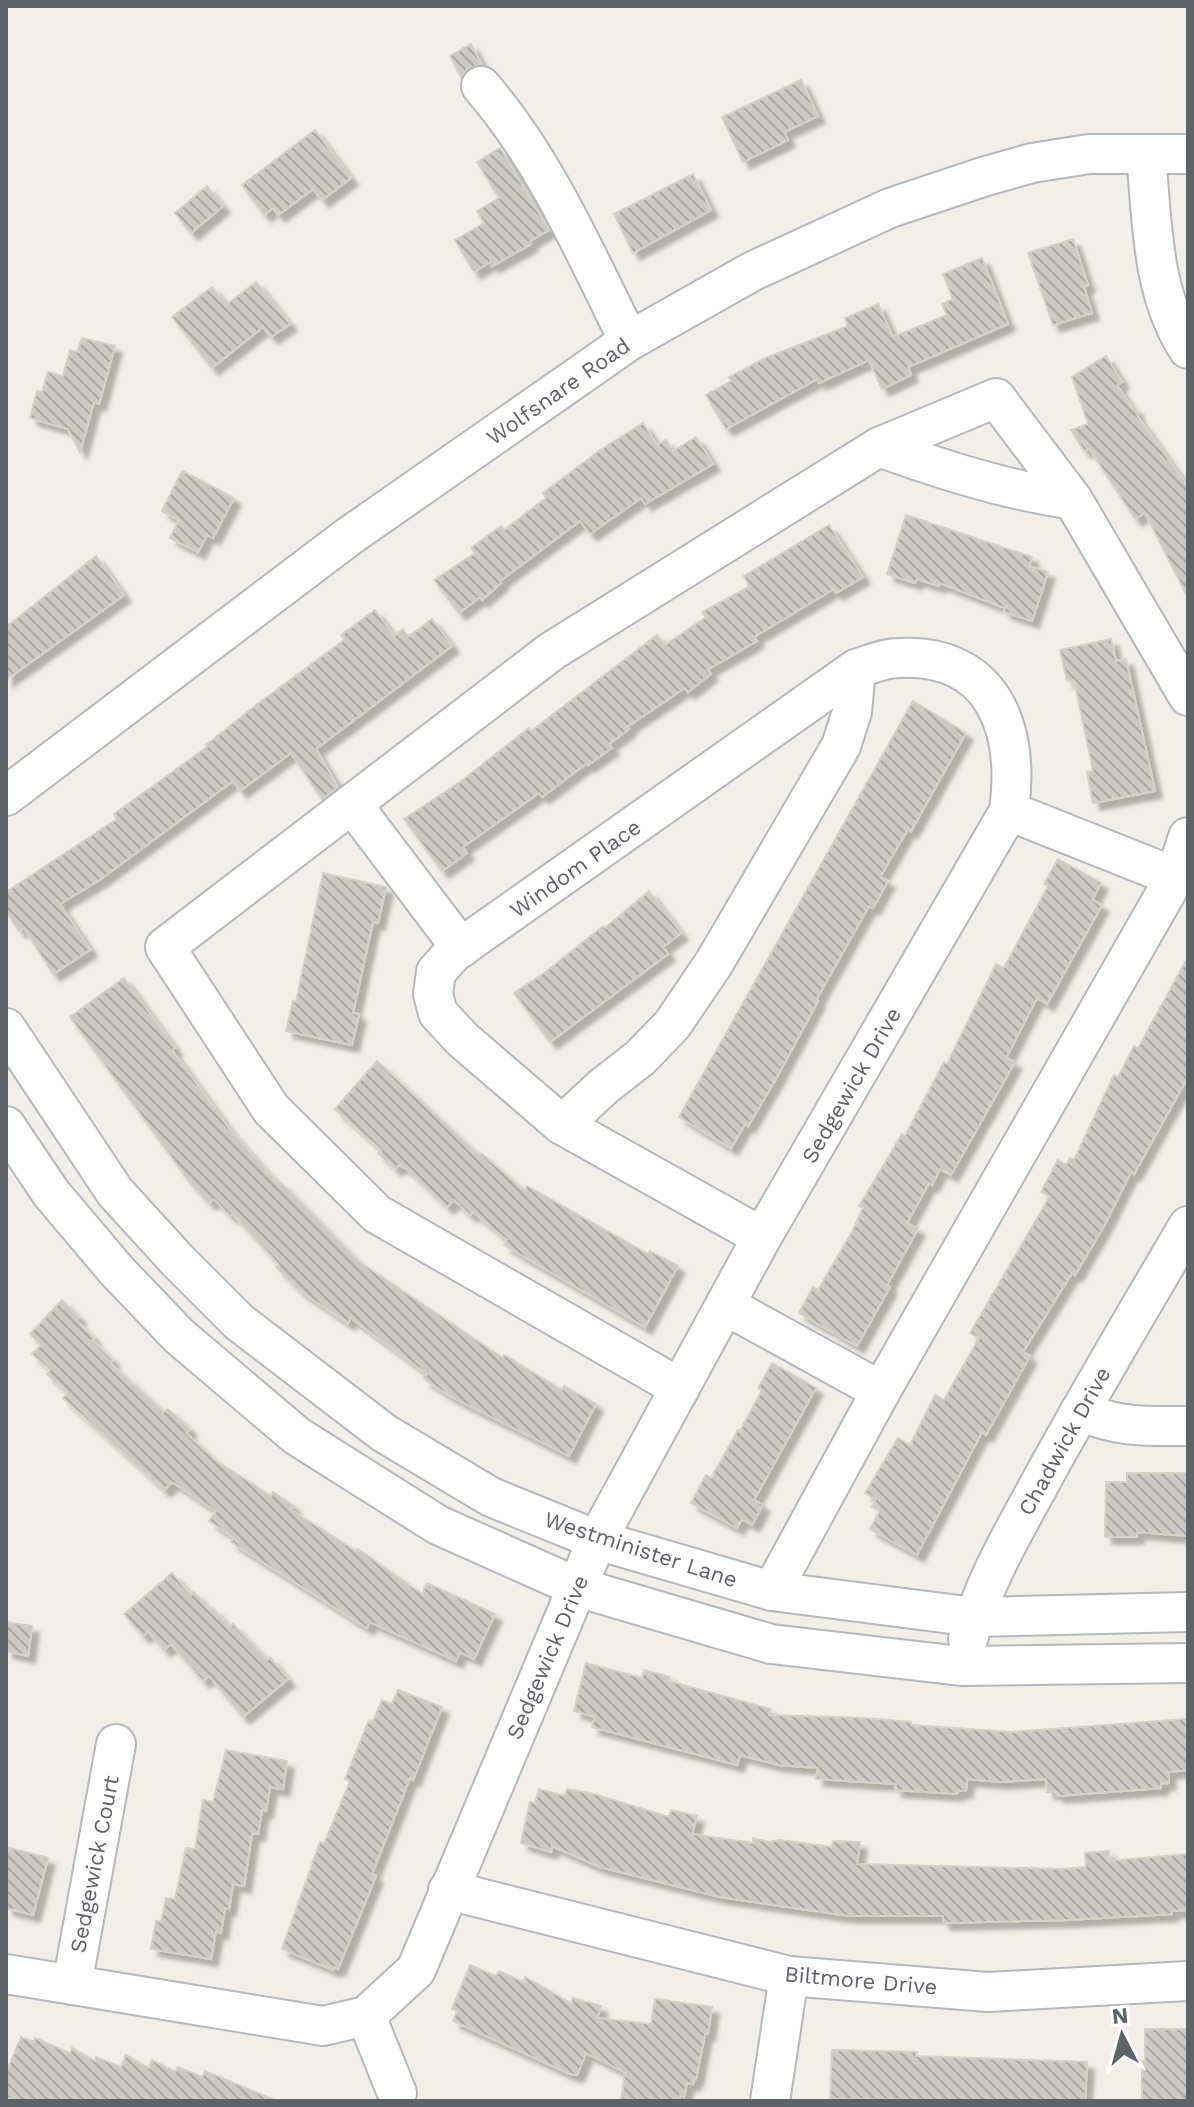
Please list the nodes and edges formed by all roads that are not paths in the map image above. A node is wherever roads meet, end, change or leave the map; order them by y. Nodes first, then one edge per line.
1 (481, 86) dead end
2 (1146, 154) junction
3 (1188, 154) edge
4 (629, 341) junction
5 (1188, 349) edge
6 (879, 447) junction
7 (1073, 500) junction
8 (856, 669) junction
9 (1188, 696) edge
10 (6, 796) edge
11 (352, 804) junction
12 (1009, 811) junction
13 (1188, 837) edge
14 (1175, 877) junction
15 (461, 948) junction
16 (6, 1028) edge
17 (562, 1125) junction
18 (6, 1126) edge
19 (1188, 1226) edge
20 (762, 1237) junction
21 (725, 1305) junction
22 (680, 1388) junction
23 (881, 1391) junction
24 (1080, 1411) junction
25 (1188, 1426) edge
26 (597, 1540) junction
27 (577, 1587) junction
28 (772, 1591) junction
29 (1188, 1612) edge
30 (974, 1617) junction
31 (1188, 1663) edge
32 (961, 1666) junction
33 (116, 1744) dead end
34 (448, 1890) junction
35 (6, 1974) edge
36 (789, 1976) junction
37 (1188, 1981) edge
38 (72, 1985) junction
39 (366, 2016) junction
40 (397, 2093) dead end
41 (770, 2101) edge

1 - 4 street
2 - 3 street, Wolfsnare Road
2 - 4 street, Wolfsnare Road
2 - 5 street
4 - 10 street, Wolfsnare Road
6 - 7 street
6 - 7 street
6 - 11 street
7 - 9 street
8 - 12 street, Windom Place
8 - 15 street, Windom Place
8 - 17 street
11 - 15 street
11 - 22 street
12 - 14 street
12 - 20 street, Sedgewick Drive
13 - 14 street
14 - 23 street
15 - 17 street, Windom Place
16 - 26 street, Westminister Lane
17 - 20 street, Windom Place
18 - 27 street
19 - 24 street, Chadwick Drive
20 - 21 street, Sedgewick Drive
21 - 22 street, Sedgewick Drive
21 - 23 street
22 - 26 street, Sedgewick Drive
23 - 28 street
24 - 25 street
24 - 30 street, Chadwick Drive
26 - 27 street, Sedgewick Drive
26 - 28 street, Westminister Lane
27 - 32 street
27 - 34 street, Sedgewick Drive
28 - 30 street, Westminister Lane
29 - 30 street, Westminister Lane
30 - 32 street, Chadwick Drive
31 - 32 street
33 - 38 street, Sedgewick Court
34 - 36 street, Biltmore Drive
34 - 39 street, Sedgewick Drive
35 - 38 street, Sedgewick Drive
36 - 37 street, Biltmore Drive
36 - 41 street
38 - 39 street, Sedgewick Drive
39 - 40 street

